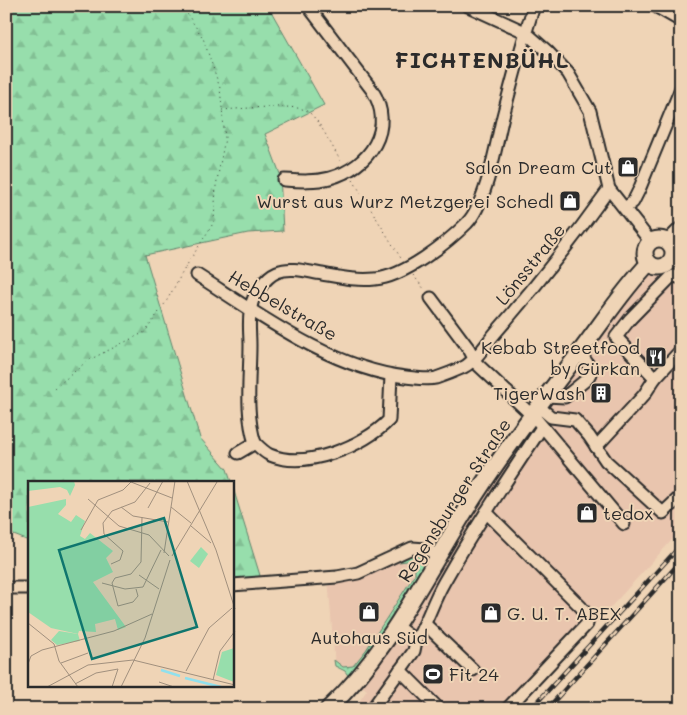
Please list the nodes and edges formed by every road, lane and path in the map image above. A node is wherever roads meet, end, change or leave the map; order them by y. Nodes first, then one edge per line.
1 (182, 6) edge
2 (308, 6) edge
3 (468, 6) edge
4 (534, 6) edge
5 (655, 6) edge
6 (681, 21) edge
7 (525, 32) junction
8 (681, 88) edge
9 (222, 110) junction
10 (347, 171) junction
11 (284, 180) dead end
12 (609, 188) junction
13 (625, 208) junction
14 (681, 230) edge
15 (650, 241) junction
16 (669, 242) junction
17 (677, 260) edge
18 (649, 263) junction
19 (185, 268) junction
20 (408, 268) junction
21 (197, 275) joint
22 (681, 278) edge
23 (431, 298) joint
24 (250, 309) junction
25 (681, 350) edge
26 (580, 352) junction
27 (473, 358) junction
28 (391, 375) junction
29 (655, 378) junction
30 (55, 388) dead end
31 (541, 412) junction
32 (255, 444) junction
33 (596, 447) junction
34 (238, 453) dead end
35 (681, 496) edge
36 (486, 512) junction
37 (624, 524) dead end
38 (439, 556) junction
39 (234, 584) edge
40 (6, 588) edge
41 (28, 588) edge
42 (425, 624) junction
43 (396, 626) junction
44 (416, 640) junction
45 (400, 670) junction
46 (474, 670) dead end
47 (375, 707) edge
48 (328, 709) edge
49 (440, 709) edge
50 (507, 709) edge

1 - 9 path
2 - 10 street
3 - 7 street
4 - 7 street
5 - 6 street
7 - 12 street
7 - 20 street
8 - 13 street
9 - 10 path
9 - 19 path
10 - 11 street
10 - 20 path
12 - 13 street
12 - 27 street, Lönsstraße
13 - 15 street
14 - 16 main road
15 - 16 main road
15 - 18 main road
16 - 17 main road
17 - 18 main road
18 - 26 main road, Regensburger Straße
19 - 21 path
19 - 30 path
20 - 23 path
20 - 24 street
21 - 24 street, Hebbelstraße
22 - 29 street
23 - 27 street
24 - 28 street, Hebbelstraße
24 - 32 street
25 - 29 street
26 - 31 main road, Regensburger Straße
26 - 31 street
27 - 28 street, Hebbelstraße
27 - 31 street
28 - 32 street
29 - 33 street
31 - 33 street
31 - 36 street
31 - 37 street
31 - 38 main road, Regensburger Straße
32 - 34 street
33 - 35 street
36 - 42 street
36 - 50 street
38 - 39 street
38 - 43 main road, Regensburger Straße
40 - 41 street
42 - 44 street
42 - 46 street
43 - 44 street
43 - 48 main road, Regensburger Straße
44 - 45 street
45 - 47 street
45 - 49 street

